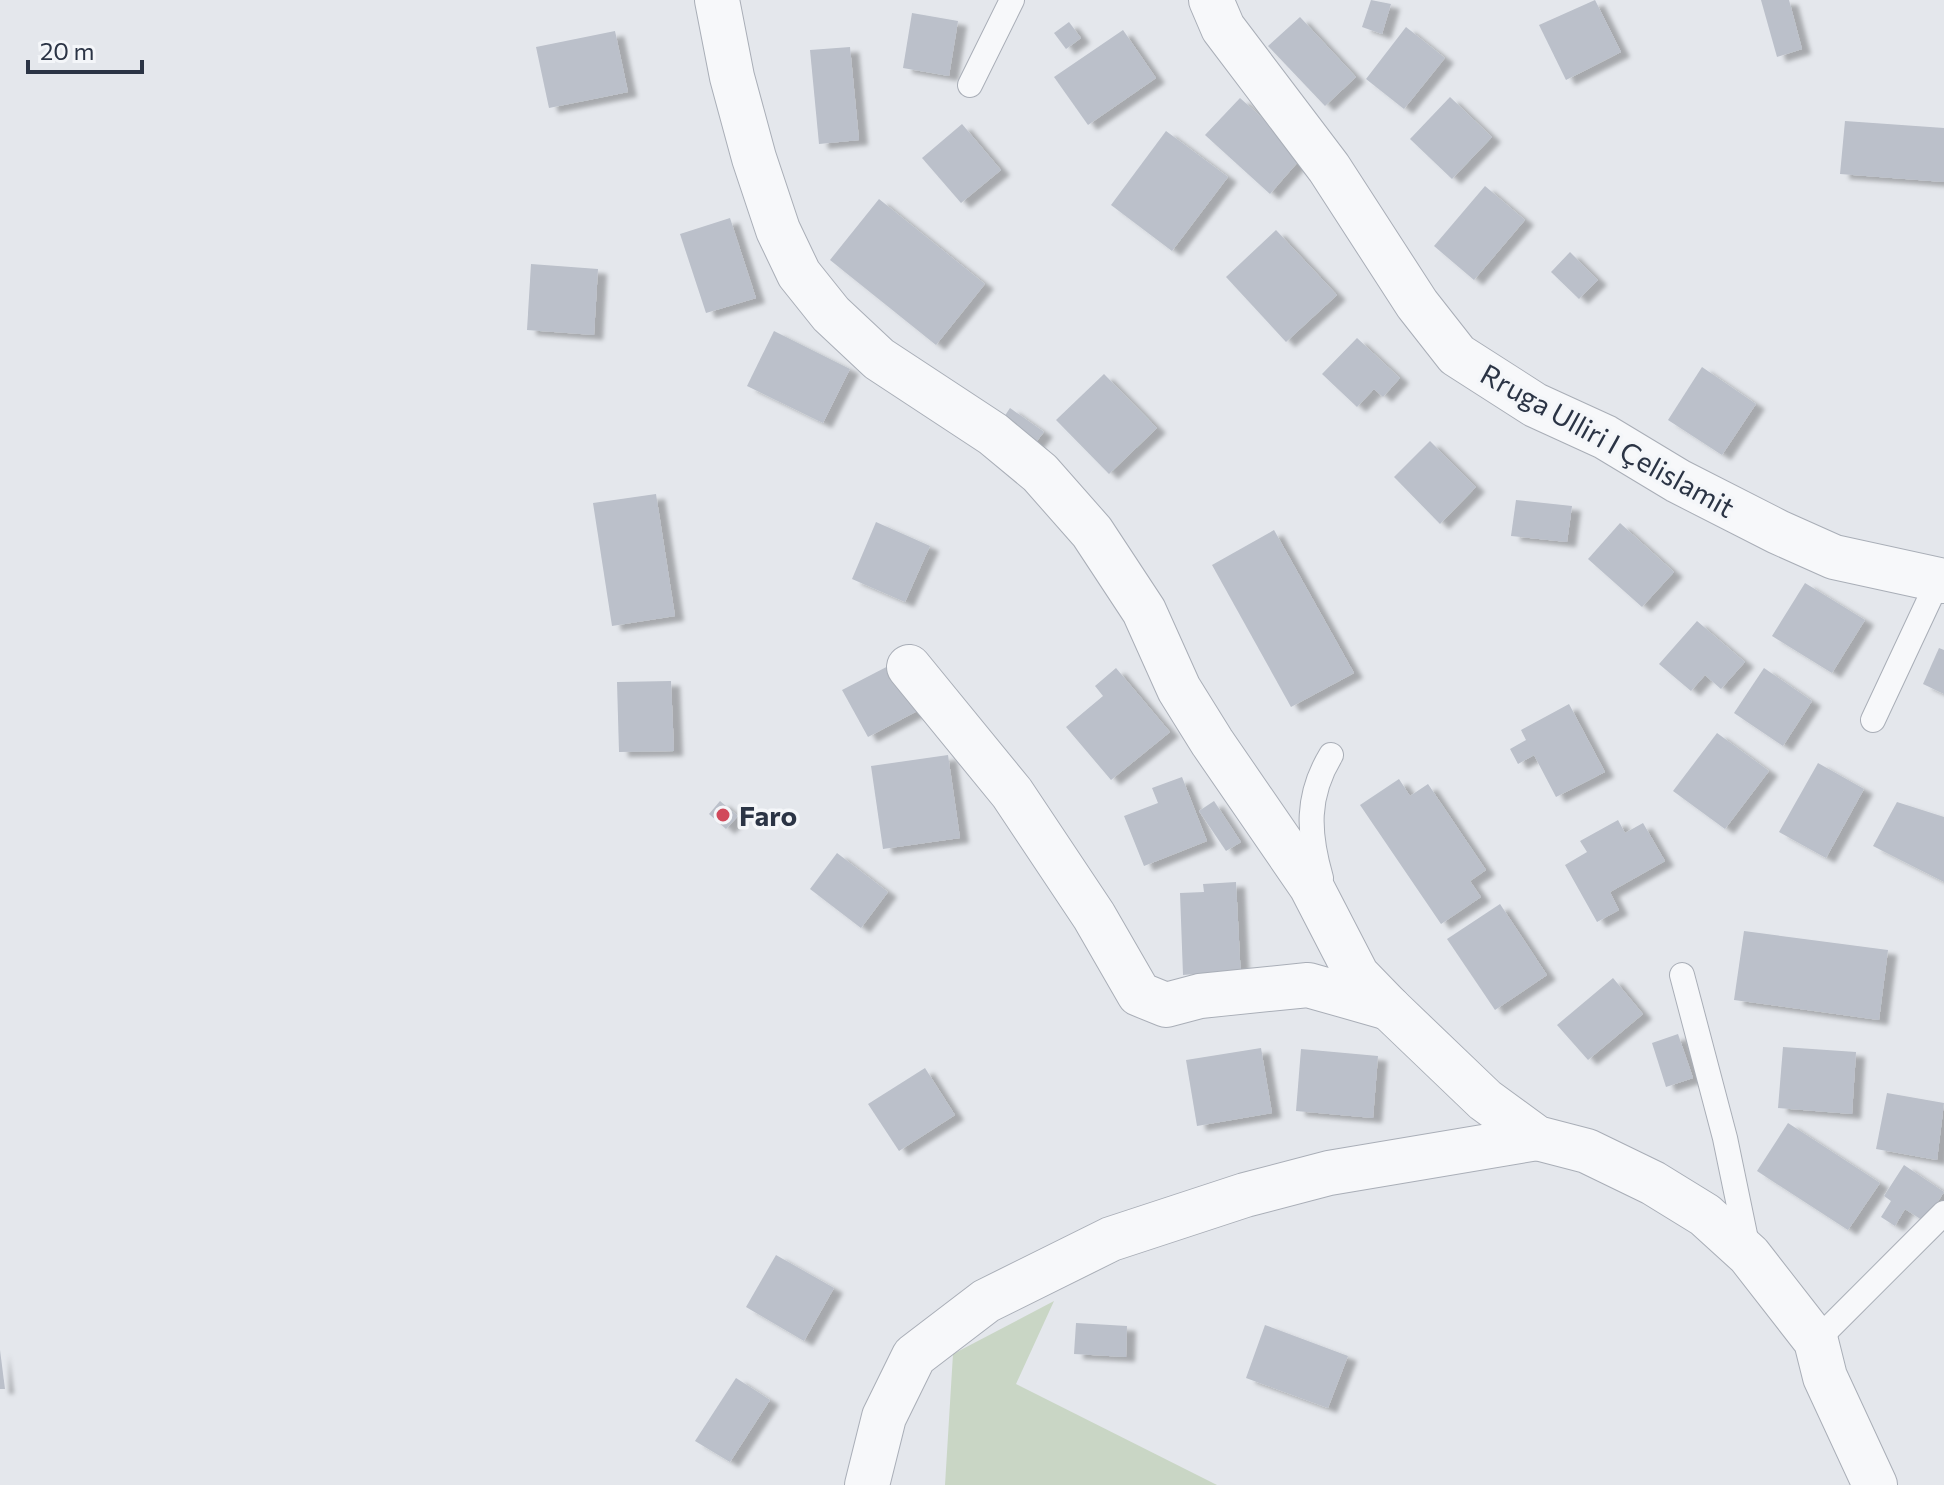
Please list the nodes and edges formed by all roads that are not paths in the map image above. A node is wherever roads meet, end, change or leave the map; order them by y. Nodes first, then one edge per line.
1 (717, 0) edge
2 (1012, 0) edge
3 (1211, 0) edge
4 (970, 85) dead end
5 (1941, 580) edge
6 (909, 667) dead end
7 (1873, 720) dead end
8 (1331, 755) dead end
9 (1339, 943) junction
10 (1682, 975) dead end
11 (1389, 1008) junction
12 (1537, 1138) junction
13 (1944, 1213) edge
14 (1749, 1255) junction
15 (1816, 1341) junction
16 (867, 1485) edge
17 (1875, 1485) edge

1 - 9 street
2 - 4 lane
3 - 5 street, Rruga Ulliri I Çelislamit
5 - 7 lane
6 - 11 street
8 - 9 lane
9 - 11 street
10 - 14 lane
11 - 12 street
12 - 14 street
12 - 16 street
13 - 15 lane
14 - 15 street
15 - 17 street

